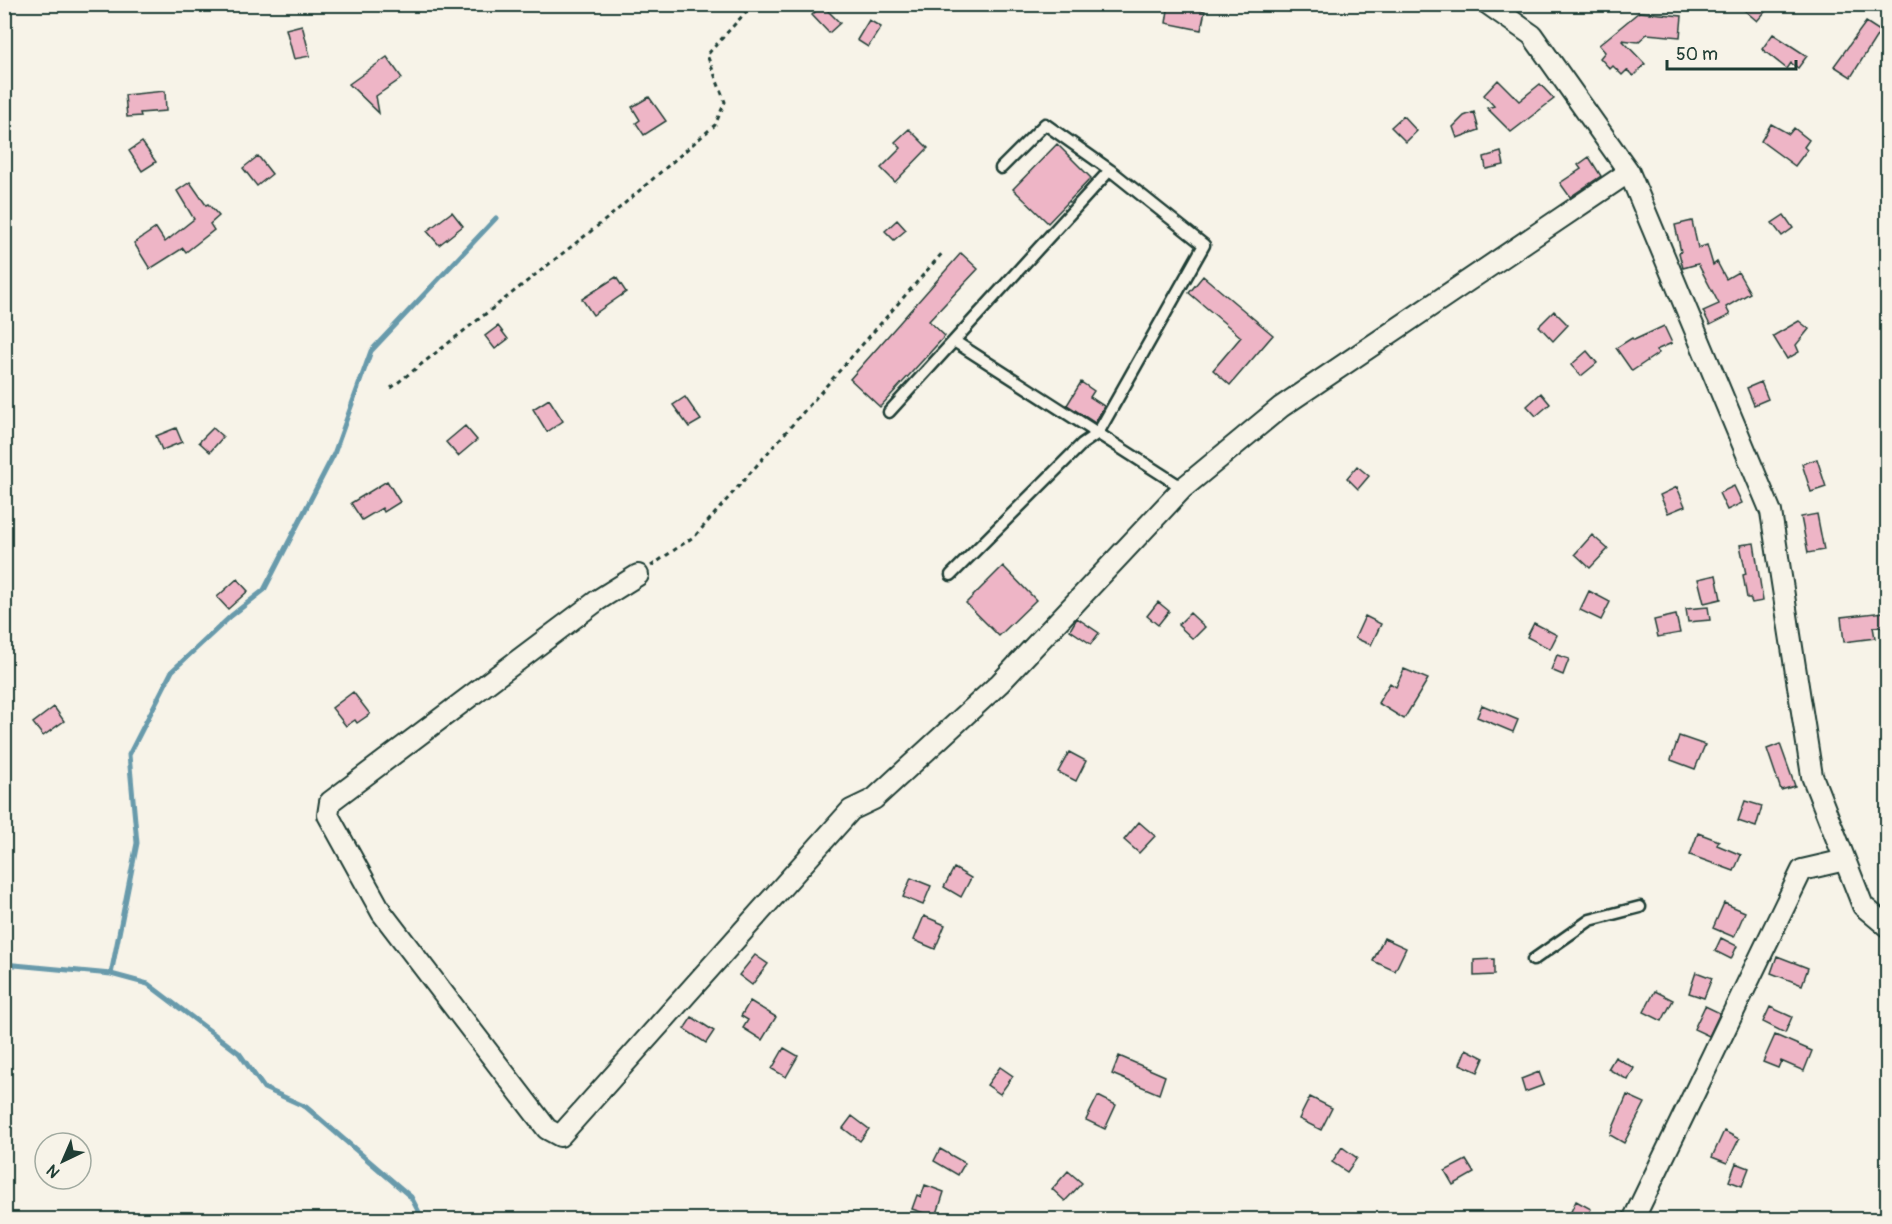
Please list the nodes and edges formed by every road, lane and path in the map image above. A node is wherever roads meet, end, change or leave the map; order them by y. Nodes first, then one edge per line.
1 (753, 4) edge
2 (1488, 4) edge
3 (1001, 168) dead end
4 (1110, 170) junction
5 (1629, 172) junction
6 (944, 251) dead end
7 (954, 341) junction
8 (391, 388) dead end
9 (889, 412) dead end
10 (1098, 433) junction
11 (1184, 488) junction
12 (638, 575) joint
13 (951, 575) dead end
14 (1845, 860) junction
15 (1640, 907) dead end
16 (1887, 927) edge
17 (1533, 960) dead end
18 (1633, 1220) edge

1 - 8 path
2 - 5 street
3 - 4 lane
4 - 7 lane
4 - 10 lane
5 - 11 street
5 - 14 street
6 - 12 path
7 - 9 lane
7 - 10 lane
10 - 11 lane
10 - 13 lane
11 - 12 street
14 - 16 street
14 - 18 street
15 - 17 lane

